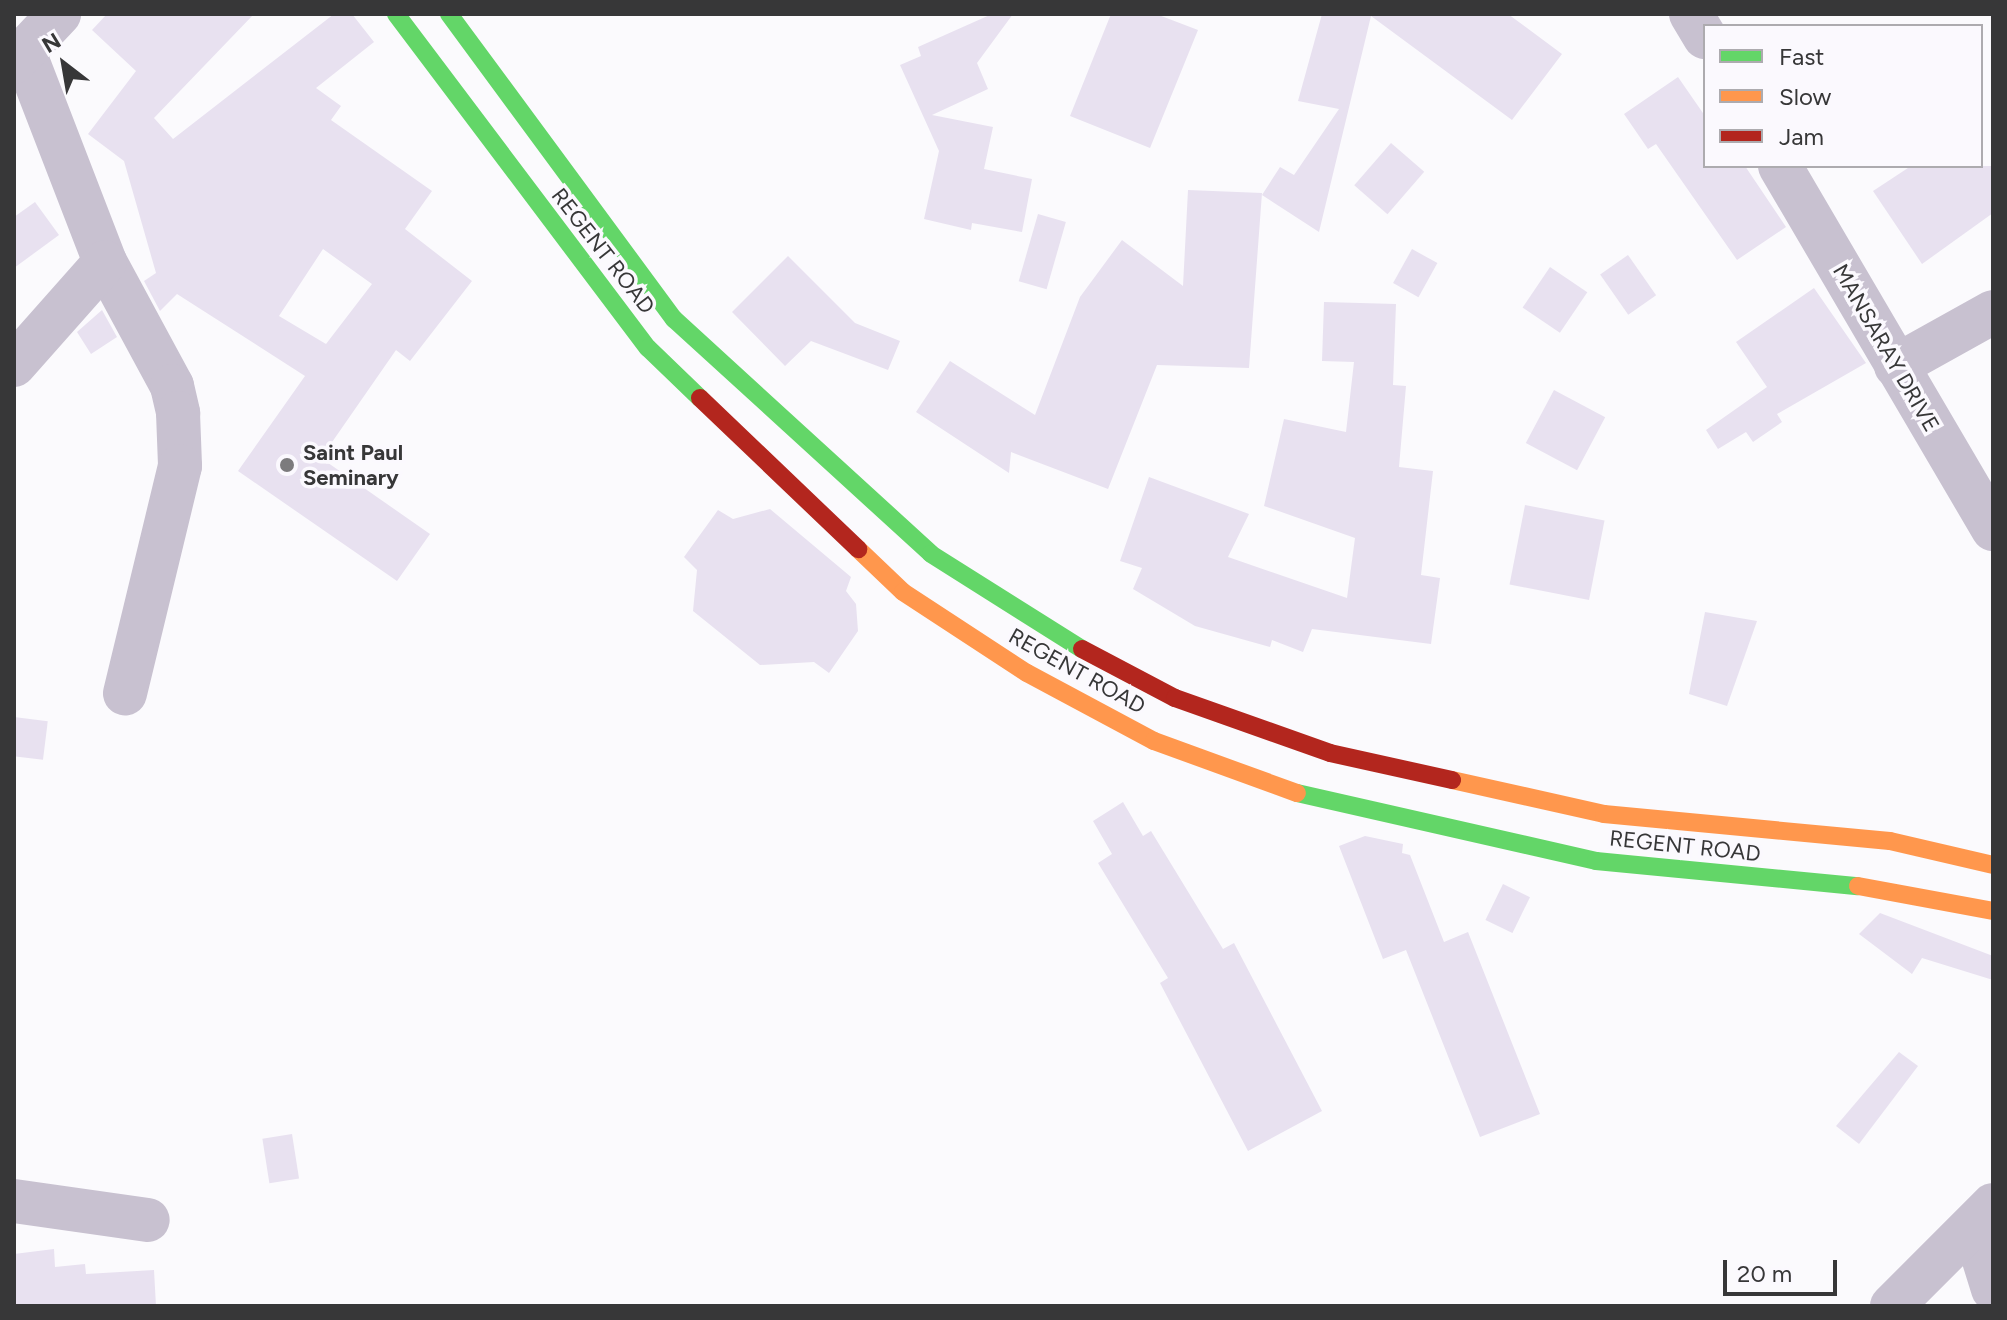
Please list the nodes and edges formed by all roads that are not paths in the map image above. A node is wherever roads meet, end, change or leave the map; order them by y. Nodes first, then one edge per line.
1 (59, 14) edge
2 (396, 14) edge
3 (449, 14) edge
4 (1691, 14) edge
5 (1703, 34) edge
6 (19, 57) edge
7 (1781, 168) edge
8 (105, 262) junction
9 (1993, 312) edge
10 (14, 365) edge
11 (1896, 366) junction
12 (1993, 529) edge
13 (125, 693) dead end
14 (1993, 865) edge
15 (1993, 911) edge
16 (14, 1201) edge
17 (1983, 1217) edge
18 (148, 1220) dead end
19 (1993, 1289) edge
20 (1892, 1306) edge

1 - 6 street
2 - 15 main road, REGENT ROAD
3 - 14 main road, REGENT ROAD
4 - 5 street
6 - 8 street
7 - 11 street, MANSARAY DRIVE
8 - 10 street
8 - 13 street
9 - 11 street
11 - 12 street, MANSARAY DRIVE
16 - 18 street
17 - 19 street
17 - 20 street

